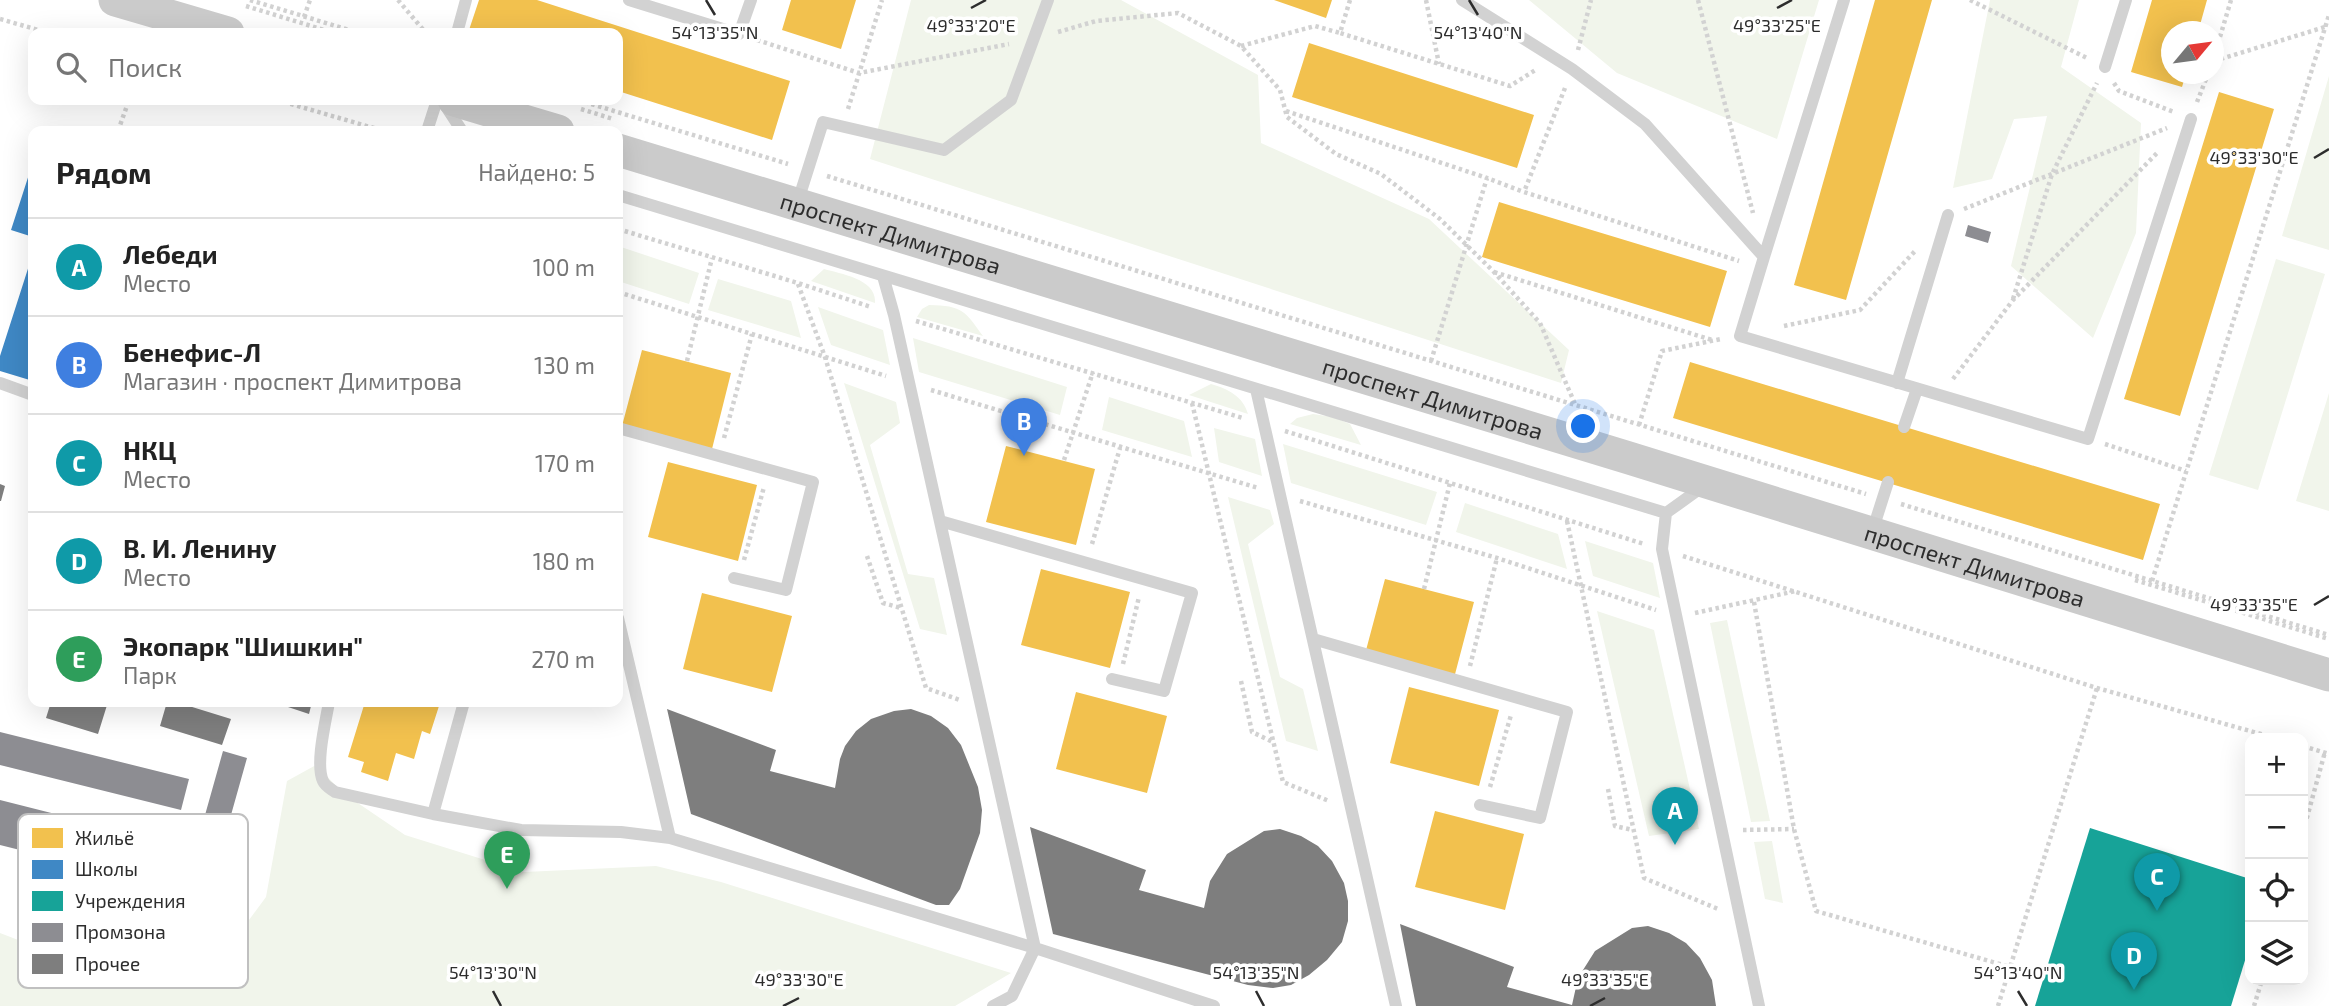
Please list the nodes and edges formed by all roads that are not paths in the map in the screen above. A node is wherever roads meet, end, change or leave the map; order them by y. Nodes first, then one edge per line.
1 (115, 0) edge
2 (466, 0) edge
3 (629, 0) edge
4 (751, 0) edge
5 (1048, 0) edge
6 (1462, 0) edge
7 (1844, 0) edge
8 (2126, 0) edge
9 (233, 18) edge
10 (458, 28) edge
11 (2105, 67) road end
12 (437, 105) edge
13 (443, 105) edge
14 (471, 105) edge
15 (2191, 118) road end
16 (429, 126) edge
17 (458, 126) edge
18 (541, 126) edge
19 (623, 152) edge
20 (623, 197) edge
21 (797, 204) junction
22 (1948, 215) dead end
23 (1762, 262) junction
24 (883, 276) junction
25 (0, 383) edge
26 (1897, 383) junction
27 (1256, 389) junction
28 (1917, 389) junction
29 (28, 393) edge
30 (1904, 427) dead end
31 (623, 429) edge
32 (1708, 482) junction
33 (1888, 482) dead end
34 (1667, 513) junction
35 (940, 521) junction
36 (1872, 533) junction
37 (736, 578) road end
38 (623, 639) edge
39 (1313, 639) junction
40 (2329, 675) edge
41 (1115, 680) road end
42 (328, 707) edge
43 (463, 707) edge
44 (1483, 805) road end
45 (433, 814) junction
46 (670, 838) junction
47 (1035, 948) junction
48 (993, 1006) edge
49 (1214, 1006) edge
50 (1396, 1006) edge
51 (1759, 1006) edge

1 - 9 main road
2 - 10 lane
3 - 4 lane
5 - 21 lane
6 - 23 lane
7 - 23 lane
8 - 11 lane
12 - 16 lane
13 - 17 lane
14 - 18 main road
15 - 28 lane
19 - 21 main road, проспект Димитрова
20 - 24 lane
21 - 32 main road, проспект Димитрова
22 - 26 lane
23 - 26 lane
24 - 27 lane
24 - 35 lane
25 - 29 lane
26 - 28 lane
27 - 34 lane
27 - 39 lane
28 - 30 lane
31 - 37 lane
32 - 34 lane
32 - 36 main road, проспект Димитрова
33 - 36 lane
34 - 51 lane
35 - 41 lane
35 - 47 lane
36 - 40 main road, проспект Димитрова
38 - 46 lane
39 - 44 lane
39 - 50 lane
42 - 45 lane
43 - 45 lane
45 - 46 lane
46 - 47 lane
47 - 48 lane
47 - 49 lane

